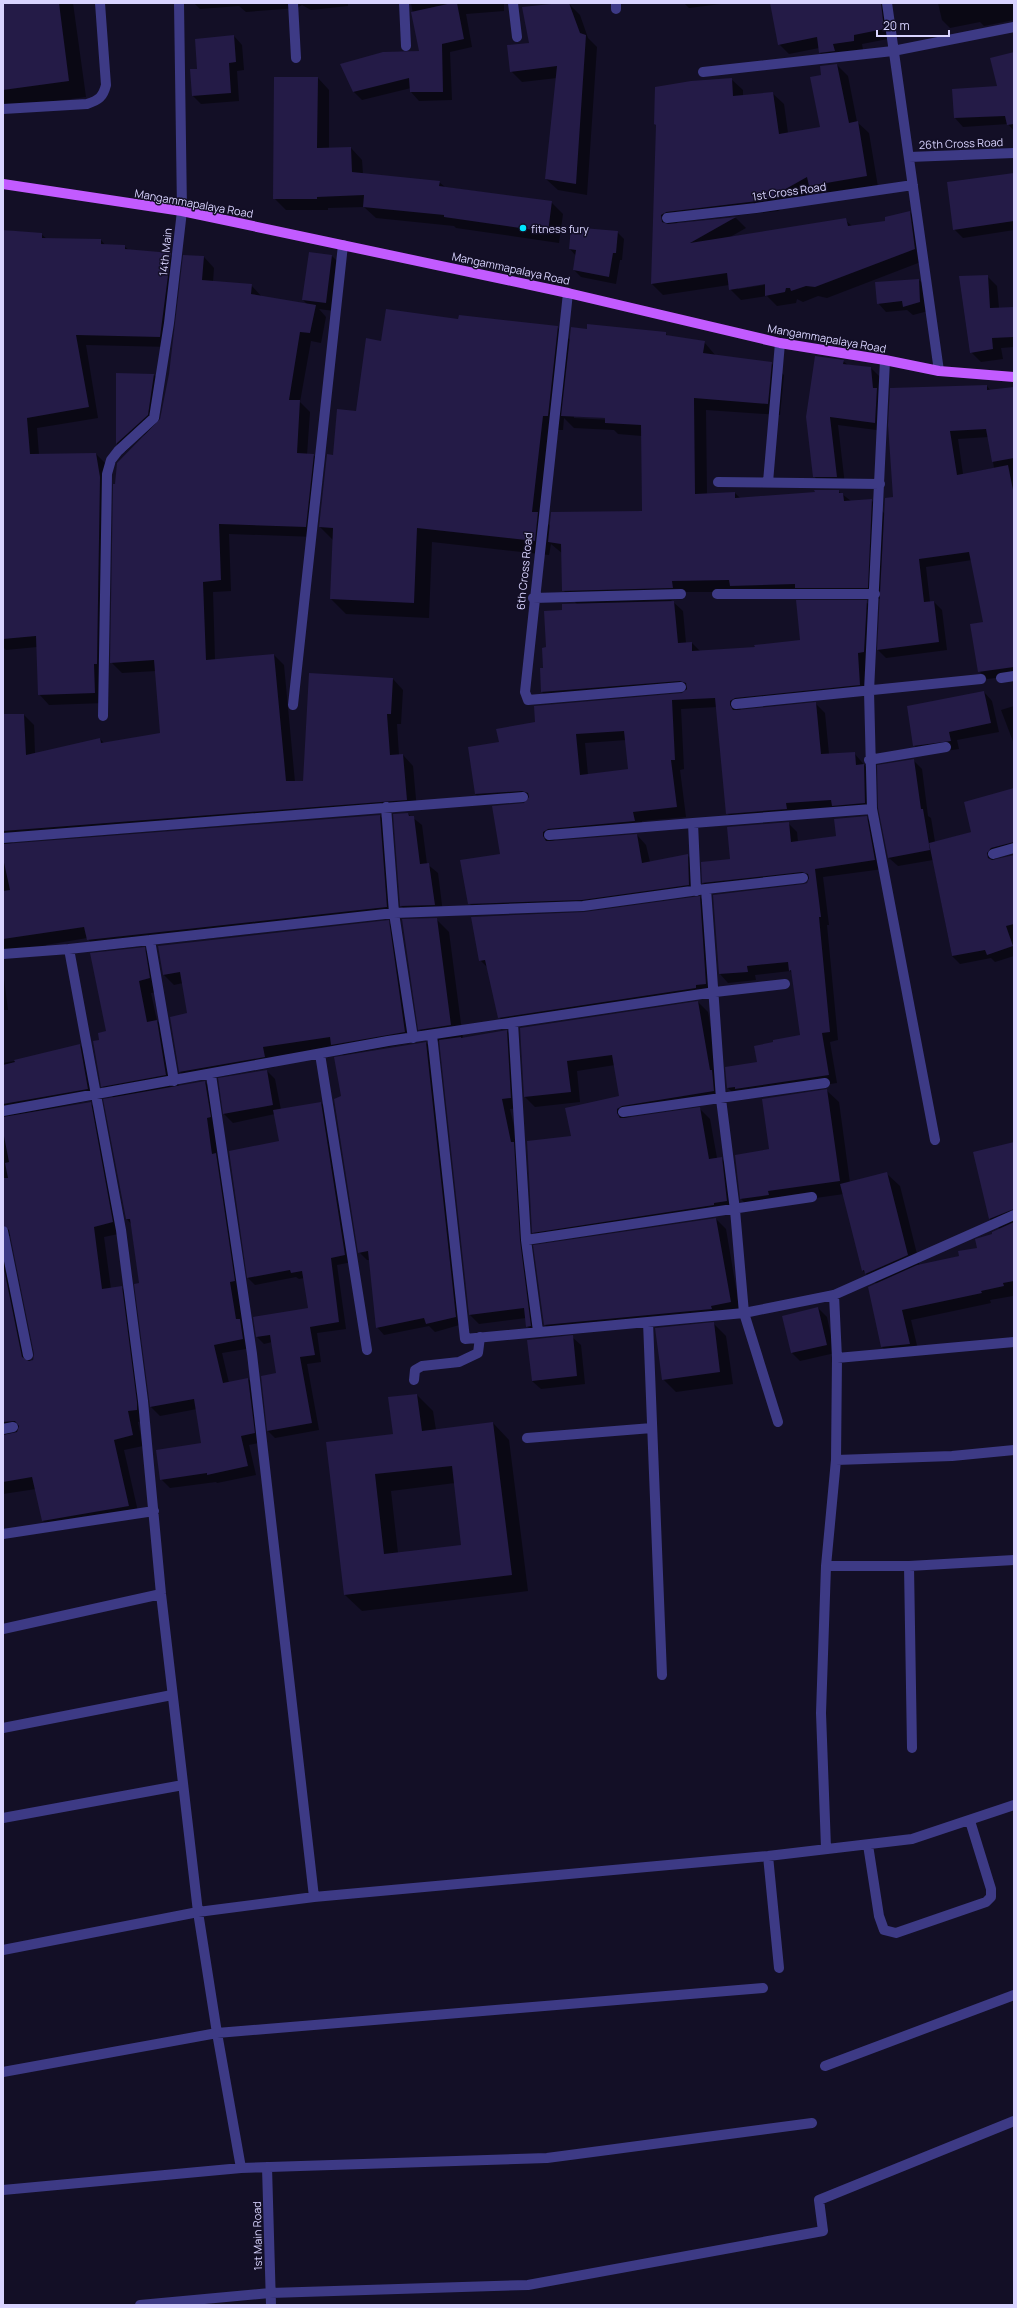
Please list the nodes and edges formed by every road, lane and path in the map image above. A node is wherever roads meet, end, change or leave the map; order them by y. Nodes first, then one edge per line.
1 (100, 3) edge
2 (179, 3) edge
3 (293, 3) edge
4 (404, 3) edge
5 (513, 3) edge
6 (887, 3) edge
7 (1014, 27) edge
8 (517, 37) dead end
9 (406, 46) dead end
10 (893, 51) junction
11 (296, 58) dead end
12 (703, 72) dead end
13 (3, 109) edge
14 (1014, 153) edge
15 (910, 157) junction
16 (3, 184) edge
17 (913, 185) junction
18 (182, 211) junction
19 (667, 218) dead end
20 (343, 245) junction
21 (568, 292) junction
22 (780, 343) junction
23 (885, 360) junction
24 (939, 371) junction
25 (1014, 377) edge
26 (718, 482) dead end
27 (768, 482) junction
28 (880, 484) junction
29 (681, 594) dead end
30 (717, 594) dead end
31 (875, 594) junction
32 (533, 598) junction
33 (1014, 676) edge
34 (1001, 678) dead end
35 (981, 680) dead end
36 (681, 687) dead end
37 (869, 692) junction
38 (736, 704) dead end
39 (293, 705) dead end
40 (103, 716) dead end
41 (946, 747) dead end
42 (869, 760) junction
43 (523, 797) dead end
44 (386, 807) junction
45 (872, 809) junction
46 (693, 823) junction
47 (549, 835) dead end
48 (3, 838) edge
49 (1014, 848) edge
50 (993, 854) dead end
51 (804, 878) dead end
52 (701, 890) junction
53 (394, 913) junction
54 (150, 940) junction
55 (69, 949) junction
56 (3, 954) edge
57 (785, 984) dead end
58 (715, 992) junction
59 (513, 1023) junction
60 (432, 1035) junction
61 (413, 1038) junction
62 (320, 1054) junction
63 (211, 1075) junction
64 (174, 1081) junction
65 (825, 1083) dead end
66 (95, 1094) junction
67 (721, 1099) junction
68 (3, 1111) edge
69 (623, 1112) dead end
70 (935, 1140) dead end
71 (812, 1197) dead end
72 (735, 1210) junction
73 (1014, 1215) edge
74 (3, 1231) edge
75 (526, 1240) junction
76 (834, 1295) junction
77 (744, 1313) junction
78 (648, 1322) junction
79 (538, 1331) junction
80 (480, 1337) junction
81 (1014, 1342) edge
82 (367, 1350) dead end
83 (28, 1355) dead end
84 (838, 1358) junction
85 (414, 1380) dead end
86 (778, 1422) dead end
87 (652, 1428) junction
88 (526, 1438) dead end
89 (1014, 1450) edge
90 (836, 1460) junction
91 (154, 1511) junction
92 (3, 1534) edge
93 (1014, 1560) edge
94 (826, 1566) junction
95 (909, 1566) junction
96 (160, 1594) junction
97 (3, 1629) edge
98 (662, 1675) dead end
99 (172, 1694) junction
100 (3, 1728) edge
101 (912, 1748) dead end
102 (183, 1785) junction
103 (1014, 1805) edge
104 (3, 1818) edge
105 (970, 1821) junction
106 (868, 1845) junction
107 (826, 1848) junction
108 (768, 1856) junction
109 (314, 1897) junction
110 (198, 1912) junction
111 (3, 1950) edge
112 (779, 1968) dead end
113 (763, 1988) dead end
114 (1014, 1995) edge
115 (217, 2033) junction
116 (826, 2066) dead end
117 (3, 2072) edge
118 (1014, 2121) edge
119 (812, 2123) dead end
120 (267, 2167) junction
121 (241, 2168) junction
122 (3, 2190) edge
123 (270, 2293) junction
124 (140, 2305) edge
125 (271, 2305) edge

1 - 13 street
2 - 18 street, 14th Main
3 - 11 street
4 - 9 street
5 - 8 street
6 - 10 street
7 - 10 street
10 - 12 street
10 - 15 street
14 - 15 street, 26th Cross Road
15 - 17 street
16 - 18 main road, Mangammapalaya Road
17 - 19 street, 1st Cross Road
17 - 24 street
18 - 20 main road, Mangammapalaya Road
18 - 40 street, 14th Main
20 - 21 main road, Mangammapalaya Road
20 - 39 street
21 - 22 main road, Mangammapalaya Road
21 - 32 street, 6th Cross Road
22 - 23 main road, Mangammapalaya Road
22 - 27 street
23 - 24 main road, Mangammapalaya Road
23 - 28 street
24 - 25 main road, Mangammapalaya Road
26 - 27 street
27 - 28 street
28 - 31 street
29 - 32 street
30 - 31 street
31 - 37 street
32 - 36 street, 6th Cross Road
33 - 34 street
35 - 37 street
37 - 38 street
37 - 42 street
41 - 42 street
42 - 45 street
43 - 44 street
44 - 48 street
44 - 53 street
45 - 46 street
45 - 70 street
46 - 47 street
46 - 52 street
49 - 50 street
51 - 52 street
52 - 53 street
52 - 58 street
53 - 54 street
53 - 61 street
54 - 55 street
54 - 64 street
55 - 56 street
55 - 66 street
57 - 58 street
58 - 59 street
58 - 67 street
59 - 60 street
59 - 75 street
60 - 61 street
60 - 80 street
61 - 62 street
62 - 63 street
62 - 82 street
63 - 64 street
63 - 109 street
64 - 66 street
65 - 67 street
66 - 68 street
66 - 91 street
67 - 69 street
67 - 72 street
71 - 72 street
72 - 75 street
72 - 77 street
73 - 76 street
74 - 83 street
75 - 79 street
76 - 77 street
76 - 84 street
77 - 78 street
77 - 86 street
78 - 79 street
78 - 87 street
79 - 80 street
80 - 85 street
81 - 84 street
84 - 90 street
87 - 88 street
87 - 98 street
89 - 90 street
90 - 94 street
91 - 92 street
91 - 96 street
93 - 95 street
94 - 95 street
94 - 107 street
95 - 101 street
96 - 97 street
96 - 99 street
99 - 100 street
99 - 102 street
102 - 104 street
102 - 110 street
103 - 105 street
105 - 106 street
105 - 106 street
106 - 107 street
107 - 108 street
108 - 109 street
108 - 112 street
109 - 110 street
110 - 111 street
110 - 115 street
113 - 115 street
114 - 116 street
115 - 117 street
115 - 121 street
118 - 123 street
119 - 120 street
120 - 121 street
120 - 123 street, 1st Main Road
121 - 122 street
123 - 124 street
123 - 125 street, 1st Main Road

